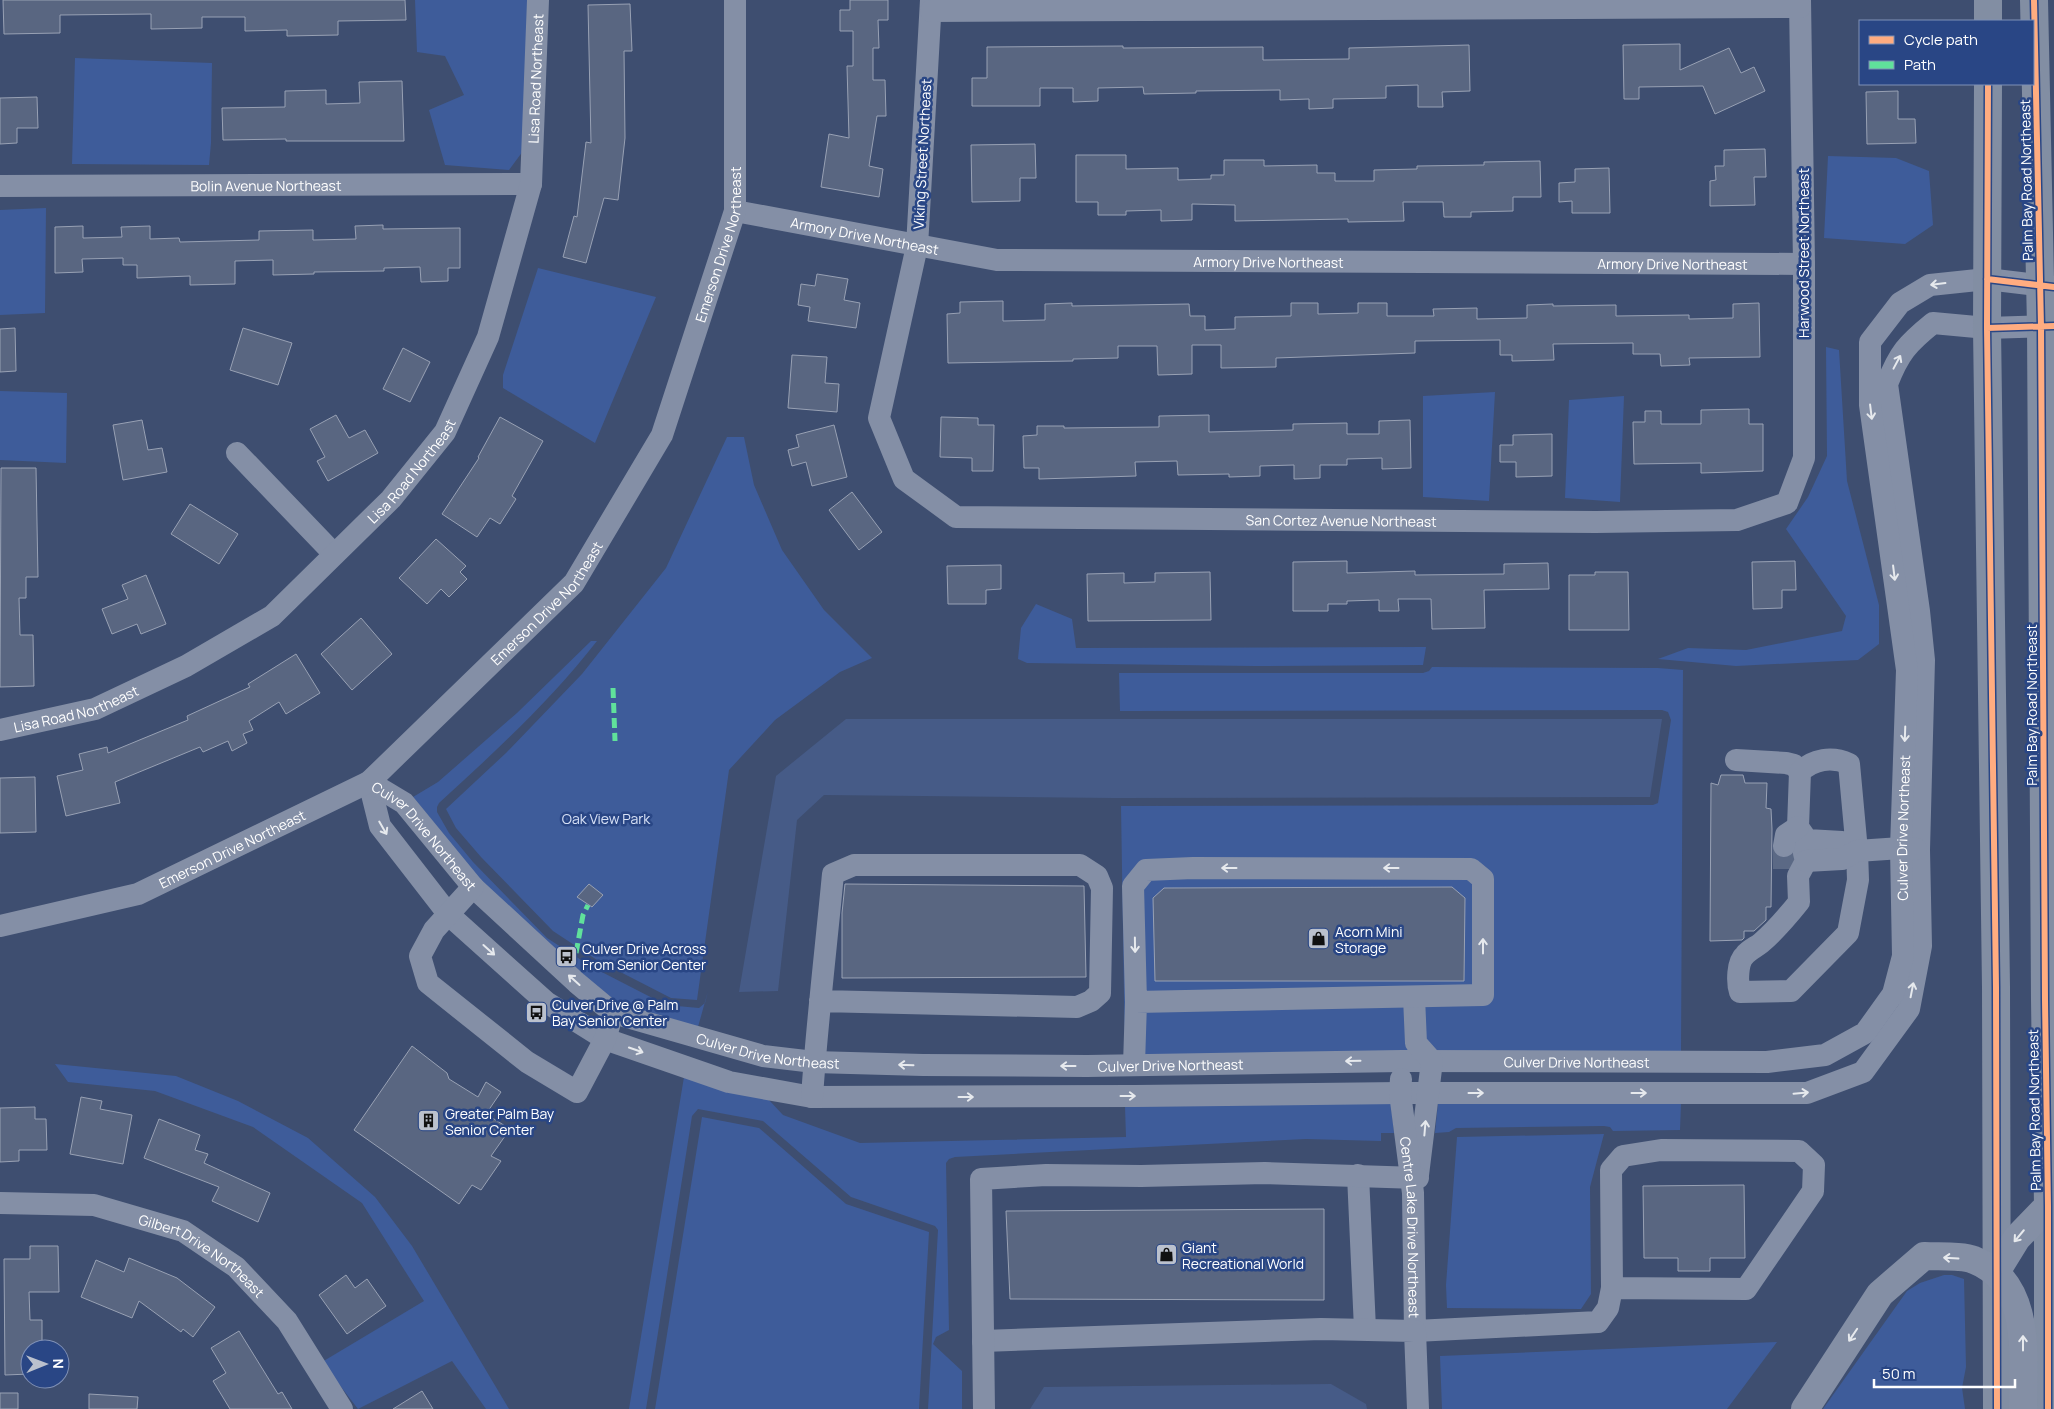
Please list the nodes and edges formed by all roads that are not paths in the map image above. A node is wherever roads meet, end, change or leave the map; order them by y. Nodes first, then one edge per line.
1 (538, 0) edge
2 (735, 0) edge
3 (1988, 0) edge
4 (2034, 0) edge
5 (1800, 3) edge
6 (931, 6) edge
7 (1988, 20) edge
8 (1988, 85) edge
9 (531, 184) junction
10 (0, 186) edge
11 (735, 212) junction
12 (917, 246) junction
13 (1804, 264) junction
14 (1987, 279) junction
15 (2047, 287) edge
16 (2048, 326) edge
17 (1987, 328) junction
18 (237, 453) dead end
19 (904, 479) joint
20 (1787, 503) joint
21 (334, 554) junction
22 (0, 730) edge
23 (1736, 760) dead end
24 (1800, 772) junction
25 (369, 782) junction
26 (1784, 846) dead end
27 (1910, 849) junction
28 (1857, 851) junction
29 (1798, 854) junction
30 (473, 887) junction
31 (449, 915) junction
32 (0, 926) edge
33 (1414, 997) junction
34 (820, 1001) junction
35 (1136, 1002) junction
36 (613, 1013) junction
37 (605, 1039) junction
38 (1409, 1052) junction
39 (1432, 1061) junction
40 (814, 1062) junction
41 (1134, 1065) junction
42 (1400, 1093) junction
43 (1427, 1093) junction
44 (812, 1097) junction
45 (1358, 1175) junction
46 (1414, 1183) junction
47 (0, 1203) edge
48 (2051, 1205) edge
49 (1996, 1272) junction
50 (1612, 1288) junction
51 (1365, 1330) junction
52 (1415, 1331) junction
53 (983, 1341) junction
54 (342, 1409) edge
55 (984, 1409) edge
56 (1418, 1409) edge
57 (1804, 1409) edge
58 (1997, 1409) edge
59 (2024, 1409) edge
60 (2048, 1409) edge

1 - 9 street, Lisa Road Northeast
2 - 11 street, Emerson Drive Northeast
3 - 7 main road
4 - 15 main road, Palm Bay Road Northeast
5 - 6 street
5 - 13 street, Harwood Street Northeast
6 - 12 street, Viking Street Northeast
8 - 14 main road
9 - 10 street, Bolin Avenue Northeast
9 - 21 street, Lisa Road Northeast
11 - 12 street, Armory Drive Northeast
11 - 25 street, Emerson Drive Northeast
12 - 13 street, Armory Drive Northeast
12 - 19 street, Viking Street Northeast
13 - 20 street, Harwood Street Northeast
14 - 15 street, Culver Drive Northeast
14 - 17 main road
14 -> 27 street, Culver Drive Northeast
15 - 16 main road, Palm Bay Road Northeast
16 - 17 street
16 - 48 main road, Palm Bay Road Northeast
27 -> 17 street, Culver Drive Northeast
17 - 49 main road
18 - 21 street
19 - 20 street, San Cortez Avenue Northeast
21 - 22 street, Lisa Road Northeast
23 - 24 street
24 - 28 street
24 - 29 street
25 - 30 street, Culver Drive Northeast
25 -> 31 street, Culver Drive Northeast
25 - 32 street, Emerson Drive Northeast
26 - 29 street
27 - 28 street
27 - 39 street, Culver Drive Northeast
43 -> 27 street, Culver Drive Northeast
28 - 29 street
28 - 29 street
30 - 31 street
36 -> 30 street, Culver Drive Northeast
31 -> 37 street, Culver Drive Northeast
31 - 37 street
33 - 35 street
33 -> 35 street
33 - 38 street, Centre Lake Drive Northeast
34 - 34 street
34 - 40 street
35 - 41 street
36 - 37 street
36 - 40 street, Culver Drive Northeast
37 -> 44 street, Culver Drive Northeast
38 - 39 street, Culver Drive Northeast
38 -> 41 street, Culver Drive Northeast
38 - 42 street, Centre Lake Drive Northeast
39 - 43 street
41 -> 40 street, Culver Drive Northeast
40 - 44 street
42 - 43 street, Culver Drive Northeast
44 -> 42 street, Culver Drive Northeast
42 - 46 street, Centre Lake Drive Northeast
46 -> 43 street
45 - 46 street
45 - 51 street
45 - 53 street
46 - 52 street, Centre Lake Drive Northeast
47 - 54 street, Gilbert Drive Northeast
48 -> 49 highway
48 - 60 main road, Palm Bay Road Northeast
49 -> 57 highway
49 - 58 main road
59 -> 49 highway
50 - 50 street
50 - 52 street, Centre Lake Drive Northeast
51 - 52 street
51 - 53 street
52 - 56 street
53 - 55 street

